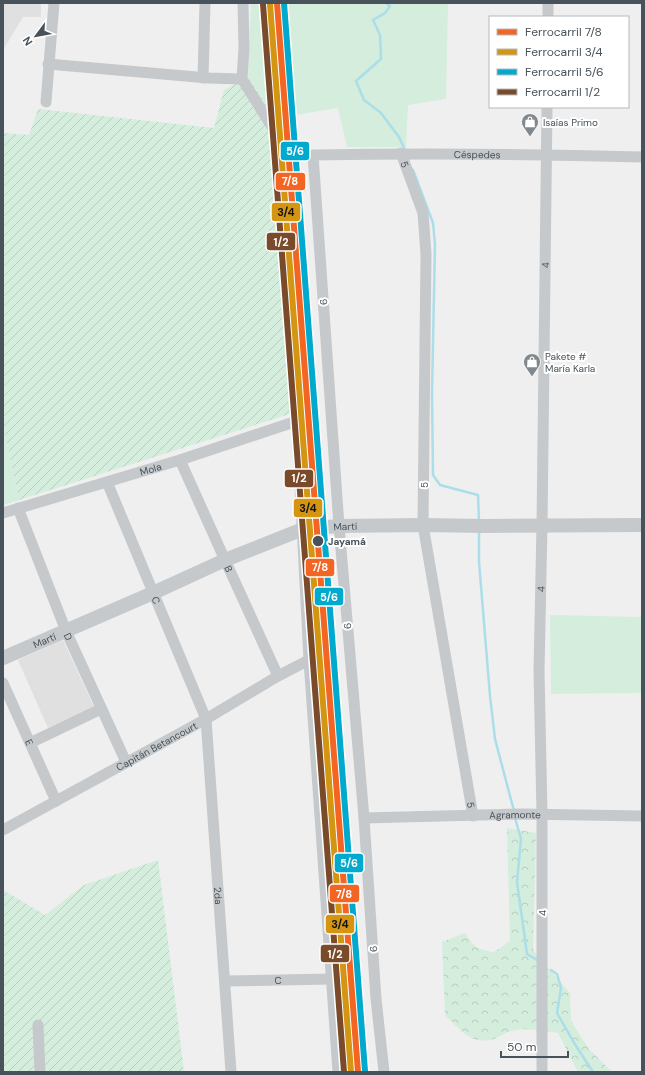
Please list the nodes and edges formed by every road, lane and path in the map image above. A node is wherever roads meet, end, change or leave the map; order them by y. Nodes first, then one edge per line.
1 (54, 3) edge
2 (205, 3) edge
3 (243, 3) edge
4 (548, 3) edge
5 (548, 16) edge
6 (48, 64) junction
7 (203, 78) junction
8 (242, 79) junction
9 (46, 102) dead end
10 (547, 108) edge
11 (405, 154) junction
12 (313, 155) joint
13 (547, 155) junction
14 (642, 157) edge
15 (296, 421) junction
16 (180, 460) junction
17 (107, 482) junction
18 (18, 508) junction
19 (3, 513) edge
20 (424, 525) junction
21 (542, 525) junction
22 (642, 525) edge
23 (339, 526) junction
24 (303, 529) junction
25 (225, 560) junction
26 (153, 593) junction
27 (66, 631) junction
28 (3, 658) edge
29 (309, 660) junction
30 (278, 676) junction
31 (3, 683) edge
32 (101, 709) junction
33 (206, 719) junction
34 (30, 743) junction
35 (126, 762) junction
36 (56, 801) junction
37 (542, 814) junction
38 (473, 816) junction
39 (642, 816) edge
40 (364, 818) junction
41 (3, 830) edge
42 (332, 979) junction
43 (225, 981) junction
44 (38, 1025) dead end
45 (40, 1072) edge
46 (231, 1072) edge
47 (338, 1072) edge
48 (384, 1072) edge
49 (542, 1072) edge

1 - 6 street
2 - 7 street
3 - 8 street
4 - 5 street
6 - 7 street
6 - 9 street
7 - 8 street
8 - 15 street
10 - 13 street, 4
11 - 12 street, Céspedes
11 - 13 street, Céspedes
11 - 20 street, 5
12 - 23 street, 6
13 - 14 street, Céspedes
13 - 21 street, 4
15 - 16 street, Mola
15 - 24 street
16 - 17 street, Mola
16 - 25 street, B
17 - 18 street, Mola
17 - 26 street, C
18 - 19 street, Mola
18 - 27 street, D
20 - 21 street, Martí
20 - 23 street, Martí
20 - 38 street, 5
21 - 22 street, Martí
21 - 37 street, 4
23 - 24 street, Martí
23 - 40 street, 6
24 - 25 street, Martí
24 - 29 street
25 - 26 street, Martí
25 - 30 street, B
26 - 27 street, Martí
26 - 33 street, C
27 - 28 street, Martí
27 - 32 street, D
29 - 30 street, Capitán Betancourt
29 - 42 street
30 - 33 street, Capitán Betancourt
31 - 34 street, E
32 - 34 street
32 - 35 street, D
33 - 35 street, Capitán Betancourt
33 - 43 street, 2da
34 - 36 street, E
35 - 36 street, Capitán Betancourt
36 - 41 street, Capitán Betancourt
37 - 38 street, Agramonte
37 - 39 street, Agramonte
37 - 49 street, 4
38 - 40 street, Agramonte
40 - 48 street, 6
42 - 43 street, C
42 - 47 street
43 - 46 street, 2da
44 - 45 street

